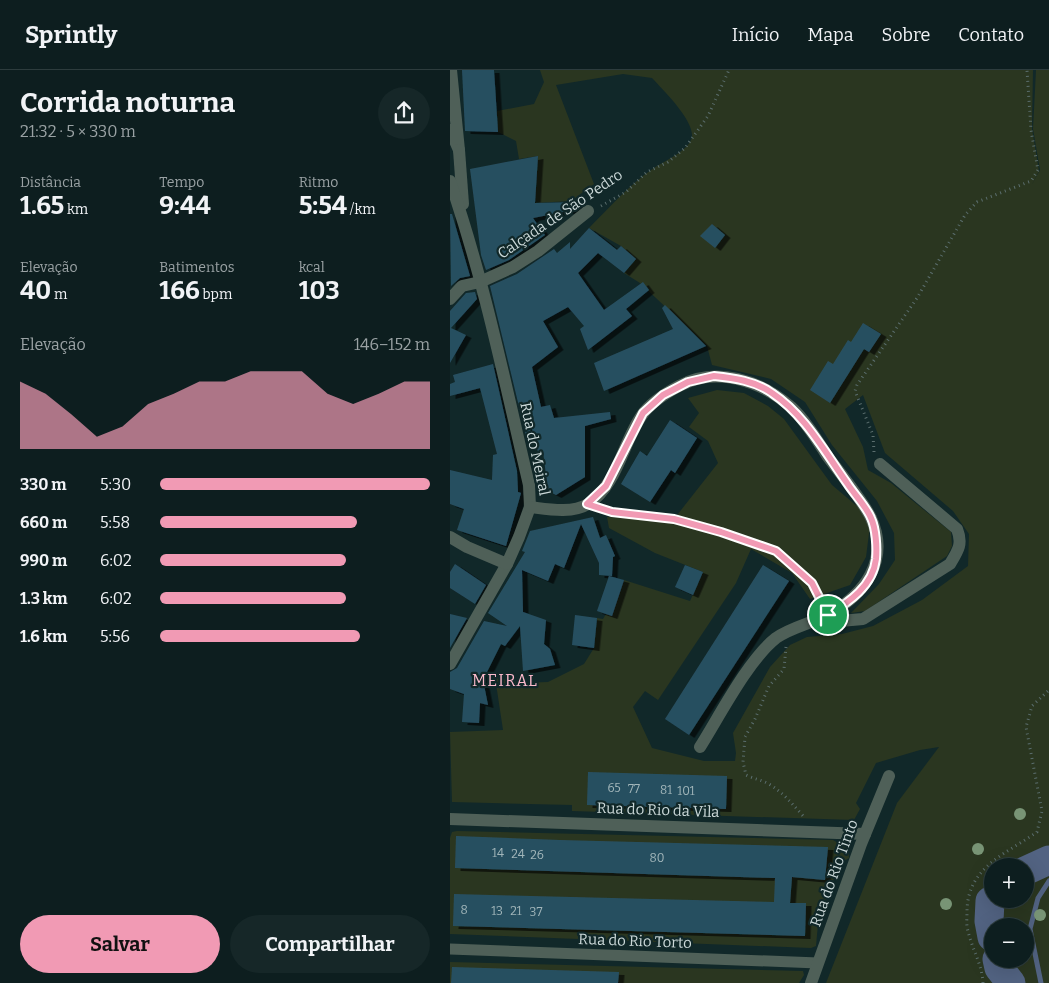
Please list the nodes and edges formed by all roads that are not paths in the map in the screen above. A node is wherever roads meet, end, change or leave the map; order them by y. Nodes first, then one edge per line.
1 (451, 70) edge
2 (450, 130) edge
3 (459, 150) junction
4 (450, 180) edge
5 (588, 210) road end
6 (466, 226) junction
7 (480, 282) junction
8 (450, 299) edge
9 (880, 464) road end
10 (530, 508) junction
11 (450, 537) edge
12 (507, 564) junction
13 (828, 615) junction
14 (450, 664) edge
15 (700, 748) dead end
16 (889, 776) dead end
17 (450, 819) edge
18 (865, 834) junction
19 (450, 949) edge
20 (818, 963) junction
21 (812, 983) edge

1 - 3 street, Rua do Meiral
2 - 3 street
3 - 6 street, Rua do Meiral
4 - 6 street, Rua do Meiral
5 - 7 street, Calçada de São Pedro
6 - 7 street, Rua do Meiral
7 - 8 street, Calçada de São Pedro
7 - 10 street, Rua do Meiral
9 - 13 street
10 - 12 street, Rua do Meiral
10 - 13 street
11 - 12 street
12 - 14 street, Rua do Meiral
13 - 15 street
16 - 18 street, Rua do Rio Tinto
17 - 18 street, Rua do Rio da Vila
18 - 20 street, Rua do Rio Tinto
19 - 20 street, Rua do Rio Torto
20 - 21 street, Rua do Rio Tinto

